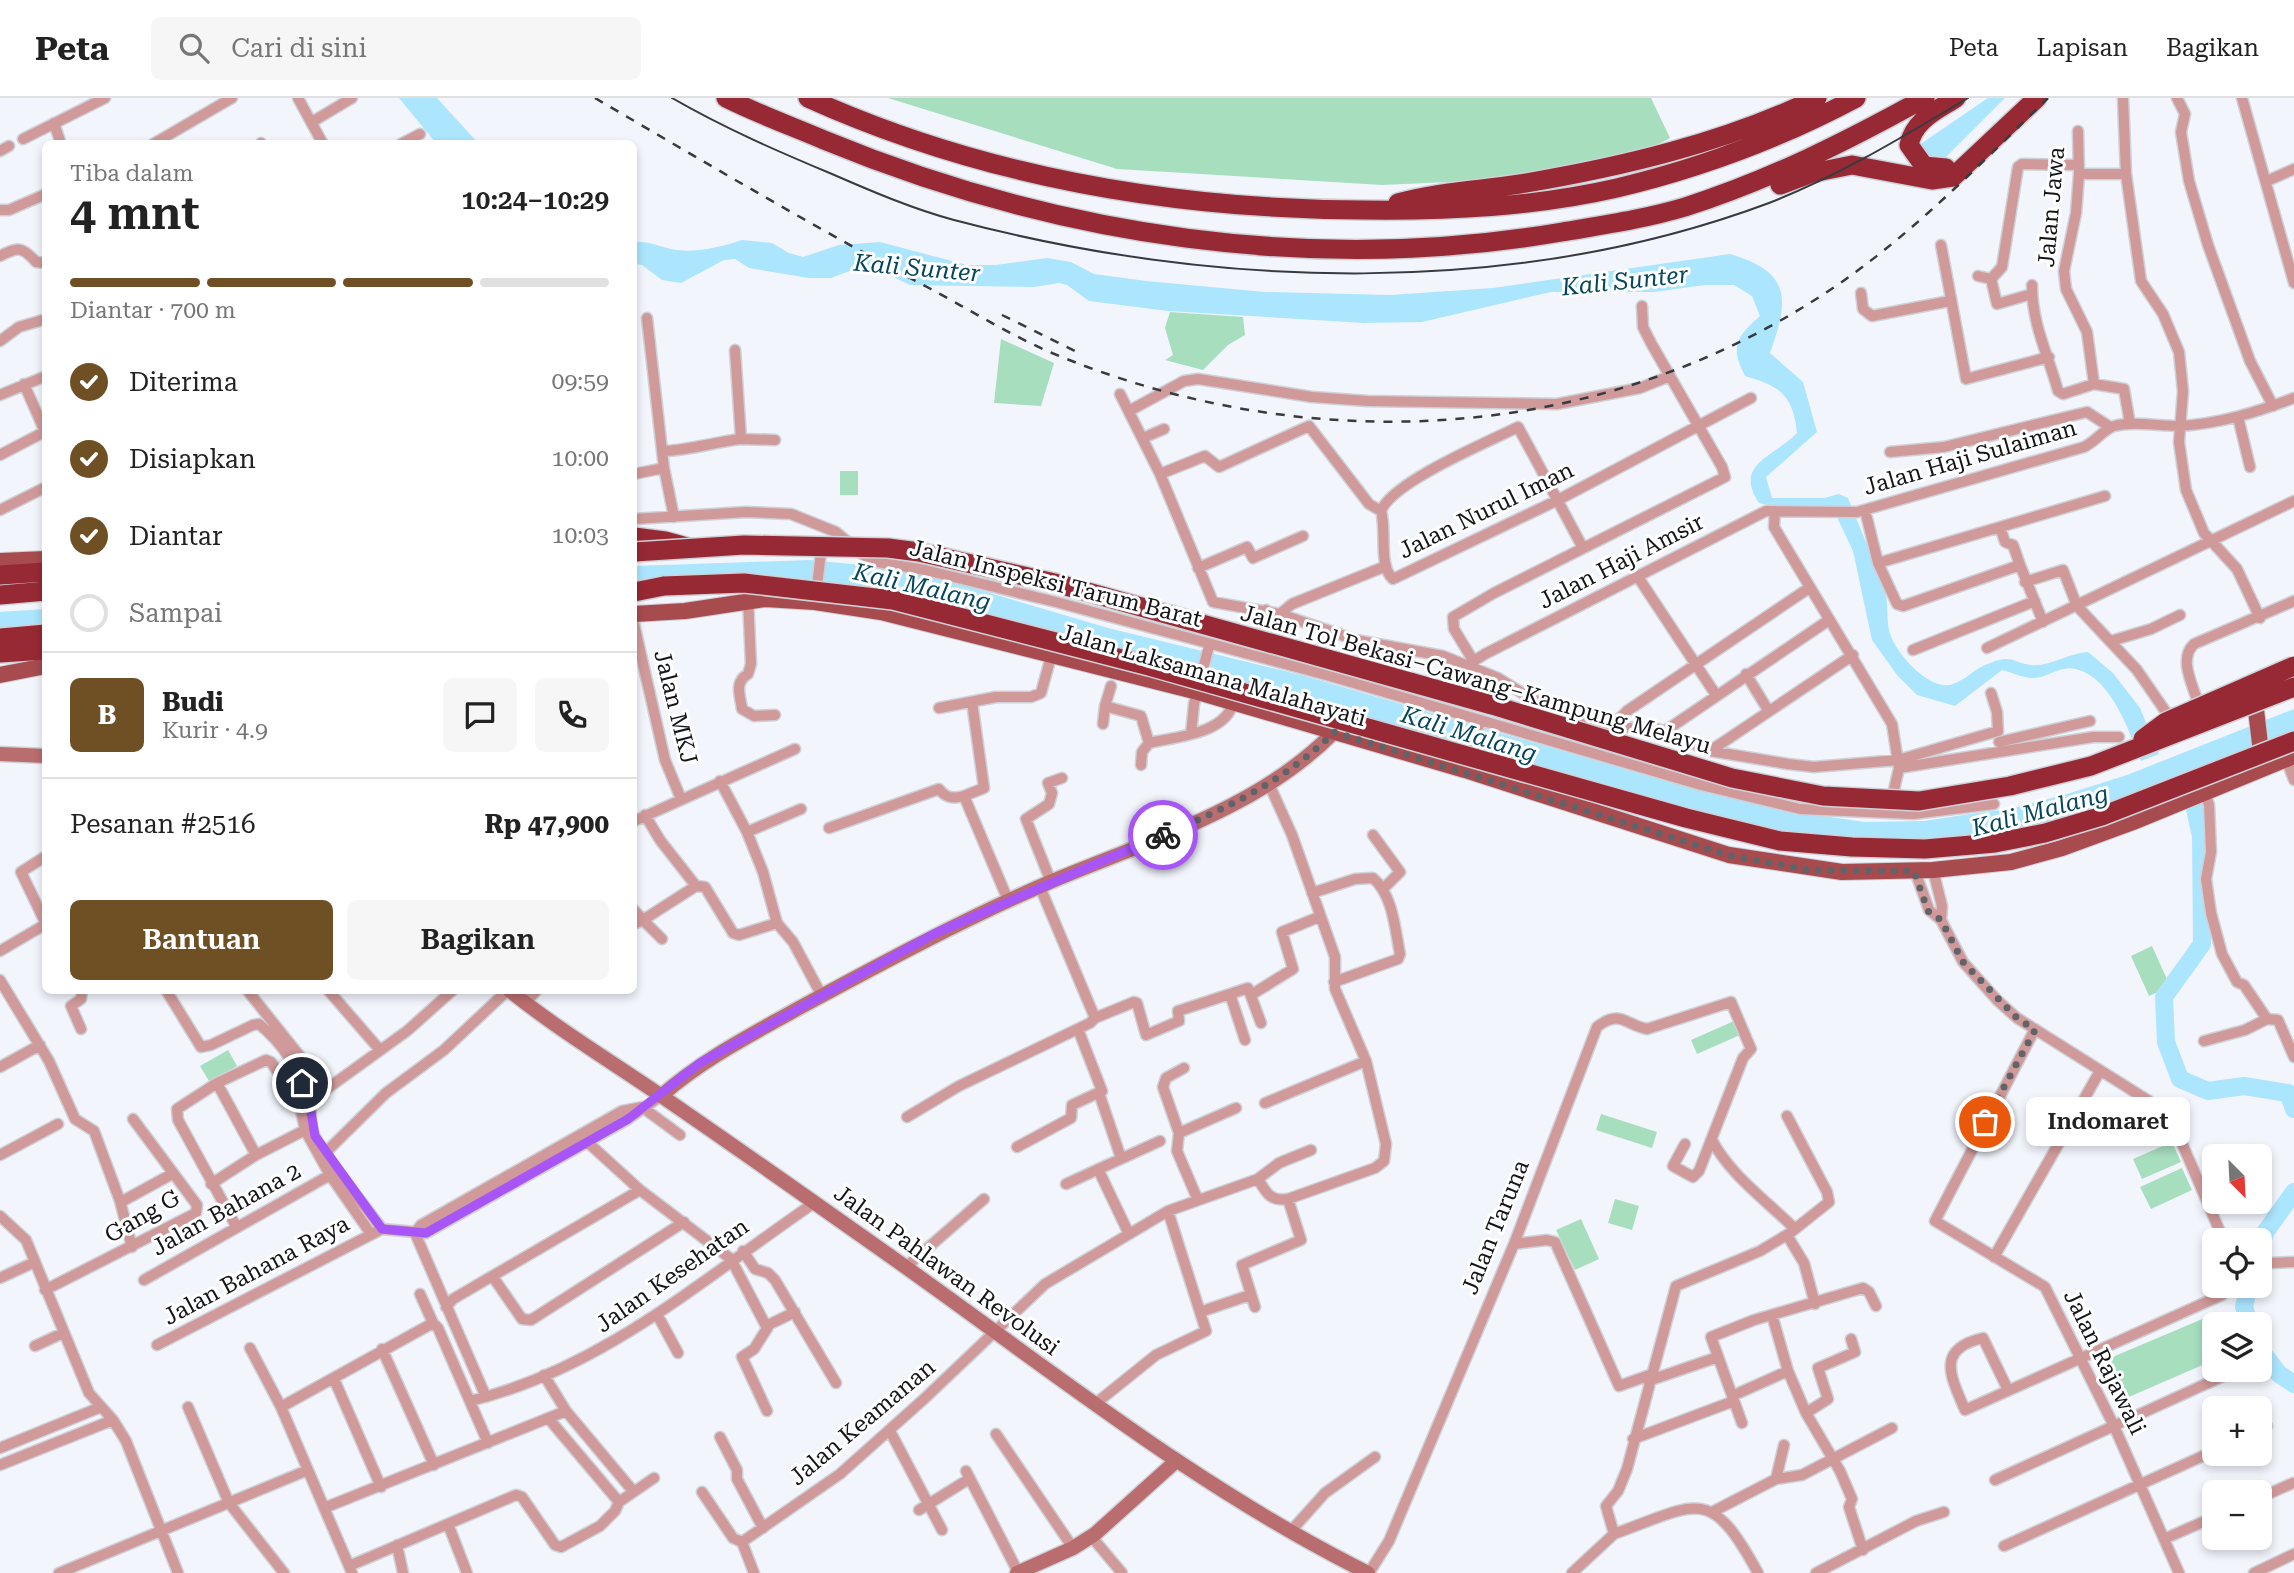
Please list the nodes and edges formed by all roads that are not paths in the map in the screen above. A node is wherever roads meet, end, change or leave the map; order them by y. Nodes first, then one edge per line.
1 (232, 98) edge
2 (298, 98) edge
3 (352, 98) edge
4 (726, 98) edge
5 (808, 98) edge
6 (1817, 98) edge
7 (1856, 98) edge
8 (1925, 98) edge
9 (1956, 98) edge
10 (2021, 98) edge
11 (2037, 98) edge
12 (2123, 98) edge
13 (2177, 98) edge
14 (2242, 98) edge
15 (100, 99) edge
16 (312, 122) junction
17 (54, 123) junction
18 (2077, 131) dead end
19 (420, 134) dead end
20 (23, 139) dead end
21 (60, 140) edge
22 (160, 140) edge
23 (321, 140) edge
24 (409, 140) edge
25 (2079, 169) junction
26 (2294, 169) edge
27 (2126, 174) junction
28 (2267, 181) junction
29 (42, 196) edge
30 (1682, 208) junction
31 (4, 210) edge
32 (1370, 210) junction
33 (1941, 245) dead end
34 (0, 256) edge
35 (42, 263) edge
36 (1978, 275) dead end
37 (1992, 279) junction
38 (2294, 284) edge
39 (1861, 293) dead end
40 (1950, 301) junction
41 (1642, 306) dead end
42 (648, 318) dead end
43 (42, 320) edge
44 (0, 341) edge
45 (735, 350) dead end
46 (2049, 357) junction
47 (1670, 376) junction
48 (42, 377) edge
49 (24, 384) junction
50 (2094, 384) junction
51 (0, 394) edge
52 (1120, 394) dead end
53 (1751, 398) dead end
54 (2294, 398) edge
55 (2273, 406) junction
56 (1129, 411) junction
57 (2238, 417) junction
58 (2130, 424) junction
59 (42, 425) edge
60 (1697, 426) junction
61 (2179, 426) junction
62 (2110, 427) junction
63 (1164, 429) dead end
64 (42, 434) edge
65 (1143, 438) junction
66 (741, 439) junction
67 (775, 440) dead end
68 (664, 451) junction
69 (1890, 452) dead end
70 (0, 455) edge
71 (2250, 467) dead end
72 (664, 468) junction
73 (637, 473) edge
74 (1160, 474) junction
75 (42, 490) edge
76 (2105, 496) dead end
77 (1558, 500) junction
78 (2294, 501) edge
79 (0, 510) edge
80 (1381, 511) junction
81 (1775, 511) junction
82 (1861, 511) junction
83 (674, 517) junction
84 (637, 519) edge
85 (2000, 527) junction
86 (828, 528) junction
87 (637, 537) edge
88 (1303, 537) dead end
89 (2211, 542) junction
90 (1583, 548) junction
91 (692, 549) junction
92 (637, 552) edge
93 (0, 561) edge
94 (1878, 563) junction
95 (2020, 565) junction
96 (1385, 566) junction
97 (1198, 568) junction
98 (42, 573) edge
99 (42, 574) edge
100 (0, 575) edge
101 (42, 575) edge
102 (1638, 577) junction
103 (2025, 582) junction
104 (1810, 588) junction
105 (637, 590) edge
106 (0, 595) edge
107 (815, 598) junction
108 (748, 599) junction
109 (2035, 601) junction
110 (2294, 601) edge
111 (2077, 606) junction
112 (1266, 610) junction
113 (637, 614) edge
114 (1280, 614) junction
115 (2180, 615) dead end
116 (2260, 618) junction
117 (1829, 620) junction
118 (2043, 622) junction
119 (42, 634) edge
120 (637, 637) edge
121 (0, 638) edge
122 (2110, 641) junction
123 (1209, 648) junction
124 (1987, 648) dead end
125 (42, 650) edge
126 (1913, 650) dead end
127 (0, 653) edge
128 (1052, 653) junction
129 (1251, 655) junction
130 (1853, 655) junction
131 (2294, 658) edge
132 (1694, 663) junction
133 (1469, 664) junction
134 (2294, 666) edge
135 (42, 667) edge
136 (1746, 674) junction
137 (0, 676) edge
138 (2253, 681) junction
139 (1111, 686) dead end
140 (2294, 687) edge
141 (1199, 688) junction
142 (1991, 693) dead end
143 (1716, 695) junction
144 (972, 702) junction
145 (1233, 702) junction
146 (2198, 703) junction
147 (1105, 706) junction
148 (1431, 707) junction
149 (939, 708) dead end
150 (1768, 710) junction
151 (775, 715) dead end
152 (1578, 719) junction
153 (2090, 721) dead end
154 (1103, 724) dead end
155 (1479, 724) junction
156 (1618, 727) junction
157 (1665, 731) junction
158 (1334, 732) junction
159 (1191, 734) junction
160 (1997, 742) junction
161 (1149, 743) junction
162 (2124, 744) junction
163 (1564, 745) junction
164 (795, 749) dead end
165 (1710, 751) junction
166 (2292, 751) edge
167 (0, 754) edge
168 (42, 756) edge
169 (2261, 759) junction
170 (1899, 764) junction
171 (1141, 765) dead end
172 (1466, 766) junction
173 (1062, 778) dead end
174 (2294, 780) edge
175 (720, 781) junction
176 (1269, 784) junction
177 (1701, 785) junction
178 (2201, 794) junction
179 (964, 796) junction
180 (681, 799) junction
181 (1994, 804) dead end
182 (801, 809) dead end
183 (1889, 813) junction
184 (645, 815) junction
185 (637, 819) edge
186 (829, 828) dead end
187 (747, 832) junction
188 (1373, 835) dead end
189 (42, 859) edge
190 (1933, 870) junction
191 (1914, 871) junction
192 (1046, 884) junction
193 (696, 886) junction
194 (1384, 889) junction
195 (1311, 893) junction
196 (1008, 900) junction
197 (1319, 917) junction
198 (42, 919) edge
199 (1941, 920) junction
200 (638, 922) edge
201 (776, 923) junction
202 (42, 928) edge
203 (662, 939) dead end
204 (0, 951) edge
205 (0, 980) edge
206 (1334, 982) junction
207 (82, 994) edge
208 (168, 994) edge
209 (250, 994) edge
210 (331, 994) edge
211 (448, 994) edge
212 (504, 994) edge
213 (513, 994) edge
214 (533, 994) edge
215 (1230, 994) junction
216 (1251, 995) junction
217 (822, 996) junction
218 (525, 1003) junction
219 (1095, 1018) junction
220 (2267, 1019) junction
221 (1261, 1023) dead end
222 (81, 1029) dead end
223 (1078, 1029) junction
224 (2035, 1030) junction
225 (1245, 1040) dead end
226 (2204, 1041) dead end
227 (40, 1045) junction
228 (380, 1050) junction
229 (2294, 1057) edge
230 (1366, 1061) junction
231 (0, 1067) edge
232 (1184, 1068) dead end
233 (2100, 1071) junction
234 (217, 1083) junction
235 (1099, 1093) junction
236 (661, 1096) junction
237 (1265, 1102) dead end
238 (642, 1107) junction
239 (1236, 1108) dead end
240 (1787, 1116) dead end
241 (908, 1117) dead end
242 (133, 1119) dead end
243 (58, 1124) dead end
244 (305, 1130) junction
245 (1179, 1133) junction
246 (680, 1135) dead end
247 (583, 1139) junction
248 (1712, 1140) junction
249 (1160, 1142) dead end
250 (1685, 1144) dead end
251 (1017, 1147) dead end
252 (1311, 1150) dead end
253 (326, 1152) junction
254 (256, 1154) junction
255 (0, 1155) edge
256 (1121, 1158) junction
257 (1098, 1168) junction
258 (172, 1174) junction
259 (330, 1175) junction
260 (1258, 1179) junction
261 (211, 1184) junction
262 (1066, 1184) dead end
263 (640, 1190) junction
264 (1197, 1198) junction
265 (984, 1199) dead end
266 (1288, 1199) junction
267 (121, 1202) junction
268 (814, 1203) junction
269 (1168, 1211) junction
270 (0, 1216) edge
271 (684, 1222) junction
272 (236, 1226) junction
273 (2218, 1228) edge
274 (382, 1229) junction
275 (1791, 1232) junction
276 (415, 1233) junction
277 (371, 1234) junction
278 (1129, 1234) junction
279 (1514, 1244) junction
280 (132, 1247) junction
281 (743, 1251) junction
282 (1994, 1257) junction
283 (731, 1259) junction
284 (35, 1262) junction
285 (2294, 1262) edge
286 (2272, 1263) edge
287 (906, 1267) junction
288 (493, 1277) junction
289 (0, 1278) edge
290 (144, 1280) dead end
291 (45, 1290) junction
292 (420, 1294) dead end
293 (1250, 1295) junction
294 (2215, 1298) edge
295 (1815, 1304) junction
296 (1876, 1306) dead end
297 (446, 1307) junction
298 (1255, 1307) dead end
299 (795, 1312) junction
300 (1200, 1312) junction
301 (659, 1315) junction
302 (1772, 1315) junction
303 (432, 1323) junction
304 (768, 1326) junction
305 (995, 1330) junction
306 (63, 1334) junction
307 (1852, 1339) dead end
308 (158, 1345) dead end
309 (35, 1346) dead end
310 (250, 1348) dead end
311 (382, 1349) junction
312 (678, 1353) dead end
313 (1718, 1357) junction
314 (2082, 1358) junction
315 (1788, 1370) junction
316 (544, 1375) junction
317 (1649, 1378) junction
318 (334, 1379) junction
319 (2210, 1382) edge
320 (836, 1383) dead end
321 (2008, 1390) junction
322 (486, 1398) junction
323 (1733, 1398) junction
324 (470, 1401) junction
325 (1095, 1404) junction
326 (101, 1407) junction
327 (188, 1407) dead end
328 (281, 1407) junction
329 (566, 1411) junction
330 (767, 1411) dead end
331 (1806, 1413) junction
332 (549, 1419) junction
333 (113, 1420) junction
334 (1742, 1423) dead end
335 (2114, 1426) junction
336 (1892, 1428) dead end
337 (890, 1431) junction
338 (996, 1434) dead end
339 (720, 1437) dead end
340 (1633, 1439) junction
341 (488, 1443) junction
342 (1784, 1446) dead end
343 (0, 1448) edge
344 (1375, 1457) dead end
345 (1832, 1457) junction
346 (2202, 1457) edge
347 (1175, 1462) junction
348 (0, 1465) edge
349 (434, 1465) junction
350 (308, 1470) junction
351 (653, 1478) dead end
352 (1776, 1479) junction
353 (1995, 1480) dead end
354 (2293, 1483) edge
355 (2141, 1485) junction
356 (381, 1487) junction
357 (633, 1491) junction
358 (702, 1492) dead end
359 (2272, 1492) edge
360 (619, 1502) junction
361 (229, 1503) junction
362 (924, 1507) junction
363 (324, 1508) junction
364 (1714, 1511) junction
365 (1944, 1511) dead end
366 (2202, 1522) edge
367 (448, 1524) junction
368 (763, 1528) junction
369 (942, 1530) dead end
370 (162, 1532) junction
371 (1290, 1532) junction
372 (1614, 1534) junction
373 (1091, 1536) junction
374 (2164, 1539) junction
375 (742, 1542) junction
376 (397, 1545) junction
377 (2004, 1546) dead end
378 (1073, 1548) junction
379 (1863, 1550) junction
380 (2294, 1554) edge
381 (351, 1569) edge
382 (59, 1573) edge
383 (178, 1573) edge
384 (284, 1573) edge
385 (403, 1573) edge
386 (467, 1573) edge
387 (754, 1573) edge
388 (1017, 1573) edge
389 (1122, 1573) edge
390 (1368, 1573) edge
391 (1572, 1573) edge
392 (1758, 1573) edge
393 (1816, 1573) edge
394 (2179, 1573) edge
395 (2253, 1573) edge

1 - 22 street
2 - 16 street
3 - 16 street
4 - 30 highway
5 - 32 highway
6 - 32 highway
7 - 32 highway
8 - 30 highway
9 - 10 highway
11 - 30 highway
12 - 27 street
13 - 55 street
14 - 28 street
15 - 17 street
16 - 23 street
17 - 20 street
17 - 21 street
18 - 25 street, Jalan Jawa
19 - 24 street
25 - 27 street
25 - 37 street
25 - 50 street, Jalan Jawa
26 - 28 street
27 - 61 street
28 - 38 street
29 - 31 street
33 - 40 street
34 - 35 street
36 - 37 street
37 - 46 street
39 - 40 street
40 - 46 street
41 - 47 street
42 - 68 street
43 - 44 street
45 - 66 street
46 - 50 street
47 - 56 street
47 - 60 street
48 - 49 street
49 - 51 street
49 - 59 street
50 - 58 street
52 - 56 street
53 - 60 street, Jalan Nurul Iman
54 - 55 street, Jalan Haji Sulaiman
55 - 57 street, Jalan Haji Sulaiman
56 - 65 street
57 - 61 street, Jalan Haji Sulaiman
57 - 71 street
58 - 61 street, Jalan Haji Sulaiman
58 - 62 street, Jalan Haji Sulaiman
60 - 77 street, Jalan Nurul Iman
60 - 90 street
61 - 89 street
62 - 69 street
62 - 82 street, Jalan Haji Sulaiman
63 - 65 street
64 - 70 street
65 - 74 street
66 - 67 street
66 - 68 street
68 - 72 street
72 - 73 street
72 - 83 street
74 - 80 street
74 - 97 street
75 - 79 street
76 - 85 street
77 - 80 street
77 - 90 street
77 - 96 street, Jalan Nurul Iman
78 - 89 street
80 - 96 street
81 - 82 street, Jalan Haji Amsir
81 - 102 street, Jalan Haji Amsir
81 - 104 street
82 - 94 street
83 - 84 street, Jalan Inspeksi Tarum Barat
83 - 86 street, Jalan Inspeksi Tarum Barat
85 - 94 street
85 - 95 street
86 - 107 street
86 - 123 street, Jalan Inspeksi Tarum Barat
87 - 91 highway
88 - 97 street
89 - 111 street
89 - 116 street
90 - 133 street
91 - 92 highway, Jalan Tol Bekasi–Cawang–Kampung Melayu, bridge
91 - 162 highway, Jalan Tol Bekasi–Cawang–Kampung Melayu, bridge
93 - 98 main road
94 - 95 street
95 - 103 street
96 - 114 street, Jalan Nurul Iman
97 - 112 street
99 - 100 highway
101 - 106 highway
102 - 132 street
102 - 133 street, Jalan Haji Amsir
103 - 109 street
103 - 111 street
104 - 117 street
104 - 132 street
105 - 166 highway, bridge
107 - 108 main road, Jalan Laksamana Malahayati
107 - 128 main road, Jalan Laksamana Malahayati
108 - 113 main road, Jalan Laksamana Malahayati
108 - 151 street
109 - 118 street
109 - 126 street
110 - 116 street
111 - 118 street
111 - 122 street
112 - 114 street
112 - 129 street
114 - 133 street
115 - 122 street
116 - 146 street
117 - 130 street
117 - 136 street
118 - 124 street
119 - 121 highway
120 - 180 street, Jalan MKJ
122 - 146 street
123 - 129 street, Jalan Inspeksi Tarum Barat
123 - 141 street
125 - 127 highway
128 - 141 main road, Jalan Laksamana Malahayati
128 - 144 street
129 - 148 street, Jalan Inspeksi Tarum Barat
130 - 150 street
130 - 170 street
131 - 138 main road
132 - 143 street
132 - 156 street
133 - 148 street, Jalan Haji Amsir
133 - 152 street
134 - 162 highway, bridge
135 - 137 main road
136 - 143 street
136 - 150 street
138 - 146 street
138 - 169 main road, bridge
139 - 147 street
140 - 162 highway, Jalan Tol Bekasi–Cawang–Kampung Melayu, bridge
141 - 145 main road, Jalan Laksamana Malahayati
141 - 159 street
142 - 160 street
143 - 157 street
144 - 149 street
144 - 179 street
145 - 158 main road, Jalan Laksamana Malahayati
145 - 159 street
147 - 154 street
147 - 161 street
148 - 155 street, Jalan Inspeksi Tarum Barat
150 - 165 street
152 - 156 street
152 - 163 street
153 - 160 street
155 - 163 street, Jalan Inspeksi Tarum Barat
155 - 172 street
156 - 157 street
157 - 165 street
158 - 172 main road, Jalan Laksamana Malahayati
158 - 176 main road
159 - 161 street
160 - 162 street
160 - 170 street
160 - 170 street
161 - 171 street
163 - 177 street, Jalan Inspeksi Tarum Barat
164 - 175 street, Jalan MKJ
165 - 170 street
165 - 177 street
166 - 169 main road
166 - 174 street
166 - 178 main road, Jalan Laksamana Malahayati
167 - 168 main road
169 - 178 main road
170 - 183 street
172 - 191 main road, Jalan Laksamana Malahayati
173 - 192 street
175 - 180 street, Jalan MKJ
175 - 187 street
176 - 192 main road
176 - 195 street
177 - 183 street, Jalan Inspeksi Tarum Barat
178 - 190 main road, Jalan Laksamana Malahayati
178 - 220 street
179 - 186 street
179 - 196 street
180 - 184 street, Jalan MKJ
181 - 183 street, Jalan Inspeksi Tarum Barat
182 - 187 street
184 - 185 street, Jalan MKJ
184 - 193 street
187 - 201 street
188 - 194 street
189 - 198 street
190 - 191 main road, Jalan Laksamana Malahayati
190 - 199 street
191 - 199 street
192 - 196 main road
192 - 219 street
193 - 200 street
193 - 201 street
194 - 195 street
194 - 206 street
195 - 197 street
196 - 217 main road
197 - 206 street
197 - 216 street
199 - 224 street
200 - 203 street
201 - 217 street
202 - 204 street
205 - 227 street
206 - 230 street
207 - 222 street
208 - 253 street
209 - 228 street
210 - 228 street
211 - 228 street
212 - 253 street
213 - 218 main road, Jalan Pahlawan Revolusi
214 - 218 street
215 - 216 street
215 - 219 street
215 - 225 street
216 - 221 street
217 - 236 main road
218 - 236 main road, Jalan Pahlawan Revolusi
219 - 223 street
220 - 226 street
220 - 229 street
223 - 235 street
223 - 241 street
224 - 233 street
224 - 282 street, Jalan Rajawali
227 - 231 street
227 - 267 street
230 - 237 street
230 - 266 street
232 - 245 street
233 - 273 street
233 - 282 street
234 - 244 street
234 - 254 street
234 - 261 street
235 - 251 street
235 - 256 street
236 - 238 street
236 - 268 main road, Jalan Pahlawan Revolusi
238 - 246 street
238 - 247 street
239 - 245 street
240 - 275 street
242 - 258 street, Gang G
243 - 255 street
244 - 254 street
244 - 259 street
245 - 264 street
247 - 263 street
247 - 276 street
248 - 250 street
248 - 275 street
248 - 279 street, Jalan Taruna
249 - 256 street
252 - 260 street, Jalan Keamanan
253 - 274 street
254 - 261 street
256 - 257 street
257 - 262 street
257 - 278 street
258 - 267 street
258 - 280 street, Gang G
259 - 272 street, Jalan Bahana 2
259 - 277 street
260 - 264 street, Jalan Keamanan
260 - 266 street
261 - 272 street
263 - 271 street
263 - 288 street
264 - 269 street, Jalan Keamanan
265 - 287 street
266 - 293 street
267 - 280 street
268 - 281 street, Jalan Kesehatan
268 - 287 main road, Jalan Pahlawan Revolusi
269 - 278 street, Jalan Keamanan
269 - 300 street
270 - 284 street
271 - 283 street
271 - 288 street
272 - 290 street, Jalan Bahana 2
274 - 276 street, Jalan Bahana Raya
274 - 277 street, Jalan Bahana Raya
275 - 295 street
275 - 317 street
276 - 297 street
277 - 308 street, Jalan Bahana Raya
278 - 305 street, Jalan Keamanan
279 - 317 street
279 - 390 street, Jalan Taruna
280 - 291 street, Gang G
281 - 283 street, Jalan Kesehatan
281 - 299 street
282 - 314 street, Jalan Rajawali
283 - 301 street, Jalan Kesehatan
283 - 304 street
284 - 289 street
284 - 291 street
285 - 286 street
287 - 305 main road, Jalan Pahlawan Revolusi
288 - 297 street
291 - 306 street
292 - 303 street
293 - 298 street
293 - 300 street
294 - 314 street
295 - 296 street
295 - 302 street
297 - 322 street
299 - 304 street
299 - 320 street
300 - 325 street
301 - 312 street
301 - 316 street, Jalan Kesehatan
302 - 313 street
302 - 315 street
303 - 311 street
303 - 324 street
304 - 330 street
305 - 325 main road, Jalan Pahlawan Revolusi
305 - 337 street, Jalan Keamanan
306 - 309 street
306 - 326 street
307 - 331 street
310 - 328 street
311 - 318 street
311 - 349 street
313 - 317 street
313 - 323 street
314 - 321 street
314 - 335 street, Jalan Rajawali
315 - 323 street
315 - 331 street
316 - 322 street, Jalan Kesehatan
316 - 329 street
317 - 340 street
318 - 328 street
318 - 356 street
319 - 335 street
321 - 321 street
322 - 324 street, Jalan Kesehatan
323 - 334 street
323 - 340 street
324 - 341 street
325 - 347 main road, Jalan Pahlawan Revolusi
326 - 333 street
326 - 343 street
327 - 361 street
328 - 350 street
329 - 332 street
329 - 357 street
331 - 345 street
332 - 341 street
332 - 360 street
333 - 348 street
333 - 370 street
335 - 353 street
335 - 355 street, Jalan Rajawali
336 - 345 street
337 - 362 street
337 - 368 street, Jalan Keamanan
338 - 378 street
339 - 368 street
340 - 372 street
341 - 349 street
342 - 352 street
344 - 371 street
345 - 352 street
345 - 379 street
346 - 355 street
347 - 371 main road, Jalan Pahlawan Revolusi
347 - 373 main road
349 - 356 street
350 - 361 street
350 - 363 street
351 - 357 street
352 - 364 street
354 - 359 street
355 - 374 street, Jalan Rajawali
355 - 377 street
356 - 363 street
357 - 360 street
358 - 375 street
360 - 367 street
361 - 370 street
361 - 384 street
362 - 369 street
362 - 388 street
363 - 381 street
364 - 372 street
364 - 392 street
365 - 379 street
366 - 374 street
367 - 376 street
367 - 386 street
368 - 375 street, Jalan Keamanan
370 - 382 street
370 - 383 street
371 - 390 main road, Jalan Pahlawan Revolusi
372 - 391 street
373 - 378 main road
373 - 389 street
374 - 394 street, Jalan Rajawali
375 - 387 street
376 - 381 street
376 - 385 street
378 - 388 main road
379 - 393 street
380 - 395 street

